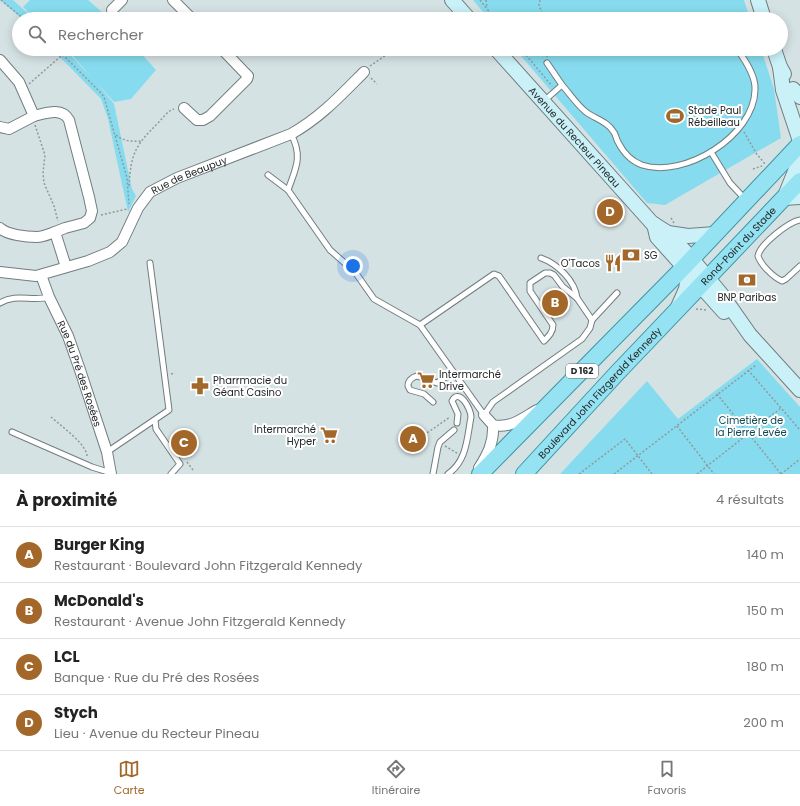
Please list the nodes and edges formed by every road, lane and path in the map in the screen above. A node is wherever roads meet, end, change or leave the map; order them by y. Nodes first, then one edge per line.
1 (1, 0) edge
2 (122, 0) edge
3 (173, 0) edge
4 (480, 0) edge
5 (486, 0) edge
6 (540, 0) edge
7 (758, 0) edge
8 (451, 5) edge
9 (112, 10) dead end
10 (488, 10) joint
11 (16, 12) edge
12 (185, 12) edge
13 (460, 12) edge
14 (542, 12) edge
15 (762, 12) edge
16 (61, 56) edge
17 (65, 56) edge
18 (229, 56) edge
19 (385, 56) edge
20 (502, 56) edge
21 (527, 56) edge
22 (742, 56) edge
23 (776, 56) edge
24 (0, 60) edge
25 (547, 63) dead end
26 (780, 67) junction
27 (364, 72) joint
28 (562, 85) junction
29 (23, 89) junction
30 (556, 91) junction
31 (796, 93) edge
32 (544, 102) junction
33 (184, 108) joint
34 (800, 113) edge
35 (34, 116) junction
36 (740, 126) junction
37 (0, 127) edge
38 (115, 134) junction
39 (291, 134) junction
40 (141, 141) junction
41 (800, 142) edge
42 (711, 152) junction
43 (800, 159) edge
44 (770, 160) dead end
45 (766, 165) junction
46 (753, 169) dead end
47 (268, 174) dead end
48 (800, 181) edge
49 (288, 190) junction
50 (128, 192) junction
51 (800, 197) edge
52 (784, 198) junction
53 (747, 201) junction
54 (90, 218) junction
55 (800, 220) edge
56 (654, 224) junction
57 (0, 228) edge
58 (58, 231) junction
59 (668, 233) junction
60 (715, 234) junction
61 (541, 258) dead end
62 (150, 263) dead end
63 (688, 266) junction
64 (800, 266) edge
65 (66, 267) junction
66 (0, 272) edge
67 (41, 275) junction
68 (704, 282) junction
69 (617, 293) dead end
70 (49, 297) junction
71 (577, 298) junction
72 (0, 303) edge
73 (676, 311) junction
74 (592, 320) junction
75 (420, 325) junction
76 (756, 365) dead end
77 (748, 370) junction
78 (453, 372) junction
79 (175, 373) dead end
80 (171, 374) dead end
81 (800, 390) edge
82 (717, 394) junction
83 (433, 402) dead end
84 (551, 402) junction
85 (781, 408) junction
86 (458, 414) junction
87 (484, 415) junction
88 (51, 417) dead end
89 (155, 420) junction
90 (457, 424) dead end
91 (493, 425) junction
92 (676, 426) junction
93 (454, 430) dead end
94 (800, 430) edge
95 (12, 432) dead end
96 (749, 434) junction
97 (424, 435) dead end
98 (438, 445) junction
99 (107, 452) junction
100 (464, 454) junction
101 (638, 456) junction
102 (800, 459) edge
103 (87, 465) junction
104 (707, 466) junction
105 (111, 473) edge
106 (170, 474) edge
107 (433, 474) edge
108 (448, 474) edge
109 (475, 474) edge
110 (480, 474) edge
111 (524, 474) edge
112 (579, 474) edge
113 (614, 474) edge
114 (652, 474) edge
115 (697, 474) edge
116 (714, 474) edge
117 (781, 474) edge

1 - 11 path
2 - 9 street
3 - 12 street
4 - 10 path
5 - 10 path
6 - 14 path
7 - 15 main road
8 - 13 main road
16 - 29 path
17 - 38 path
18 - 33 street
19 - 27 path
20 - 32 main road, Avenue du Recteur Pineau
21 - 30 path
22 - 36 lane
23 - 26 main road
24 - 29 street
25 - 28 lane
26 - 31 main road
26 - 41 main road
27 - 39 street, Rue de Beaupuy
28 - 30 lane
28 - 42 lane
29 - 35 street
30 - 32 lane
31 - 34 main road
32 - 56 main road, Avenue du Recteur Pineau
33 - 40 path
35 - 37 street
35 - 54 street
35 - 58 path
36 - 42 lane
36 - 45 path
38 - 40 path
38 - 50 path
39 - 49 lane
39 - 65 street, Rue de Beaupuy
40 - 50 path
41 - 53 main road, D 162
42 - 53 lane
43 - 52 main road
44 - 45 path
45 - 46 path
47 - 49 lane
48 - 52 main road, Rond-Point du Stade / D 162
49 - 75 lane
50 - 54 path
51 - 52 main road
52 - 68 main road, Rond-Point du Stade / D 162
53 - 60 main road, D 162
54 - 58 street
55 - 64 lane
56 - 59 main road, Avenue du Recteur Pineau
56 - 63 main road, Avenue du Recteur Pineau
57 - 58 street
58 - 65 street
59 - 60 main road
59 - 63 main road, Avenue du Recteur Pineau
60 - 63 main road, D 162
61 - 71 lane
62 - 89 lane
63 - 68 main road, Avenue du Recteur Pineau
63 - 73 main road
63 - 84 main road, D 162
65 - 67 street, Rue de Beaupuy
66 - 67 street, Rue de Beaupuy
67 - 70 street, Rue du Pré des Rosées
68 - 73 main road, Rond-Point du Stade / D 162
68 - 81 main road, Avenue du Recteur Pineau
69 - 74 lane
70 - 72 lane
70 - 99 street, Rue du Pré des Rosées
71 - 74 lane
71 - 75 lane
73 - 111 main road, Boulevard John Fitzgerald Kennedy / D 162
74 - 87 lane
75 - 78 lane
76 - 77 path
77 - 82 path
77 - 85 path
78 - 83 lane
78 - 87 lane
79 - 80 path
82 - 92 path
82 - 96 path
84 - 91 street
84 - 110 main road, D 162
85 - 94 path
85 - 96 path
86 - 90 lane
86 - 97 path
86 - 100 lane
87 - 91 street
88 - 103 path
89 - 99 lane
89 - 106 lane
91 - 109 street
92 - 101 path
92 - 104 path
93 - 98 lane
95 - 103 lane
96 - 104 path
96 - 117 path
98 - 100 path
98 - 107 lane
99 - 105 street, Rue du Pré des Rosées
100 - 108 lane
101 - 112 path
101 - 113 path
101 - 114 path
102 - 117 path
103 - 105 lane
104 - 115 path
104 - 116 path

